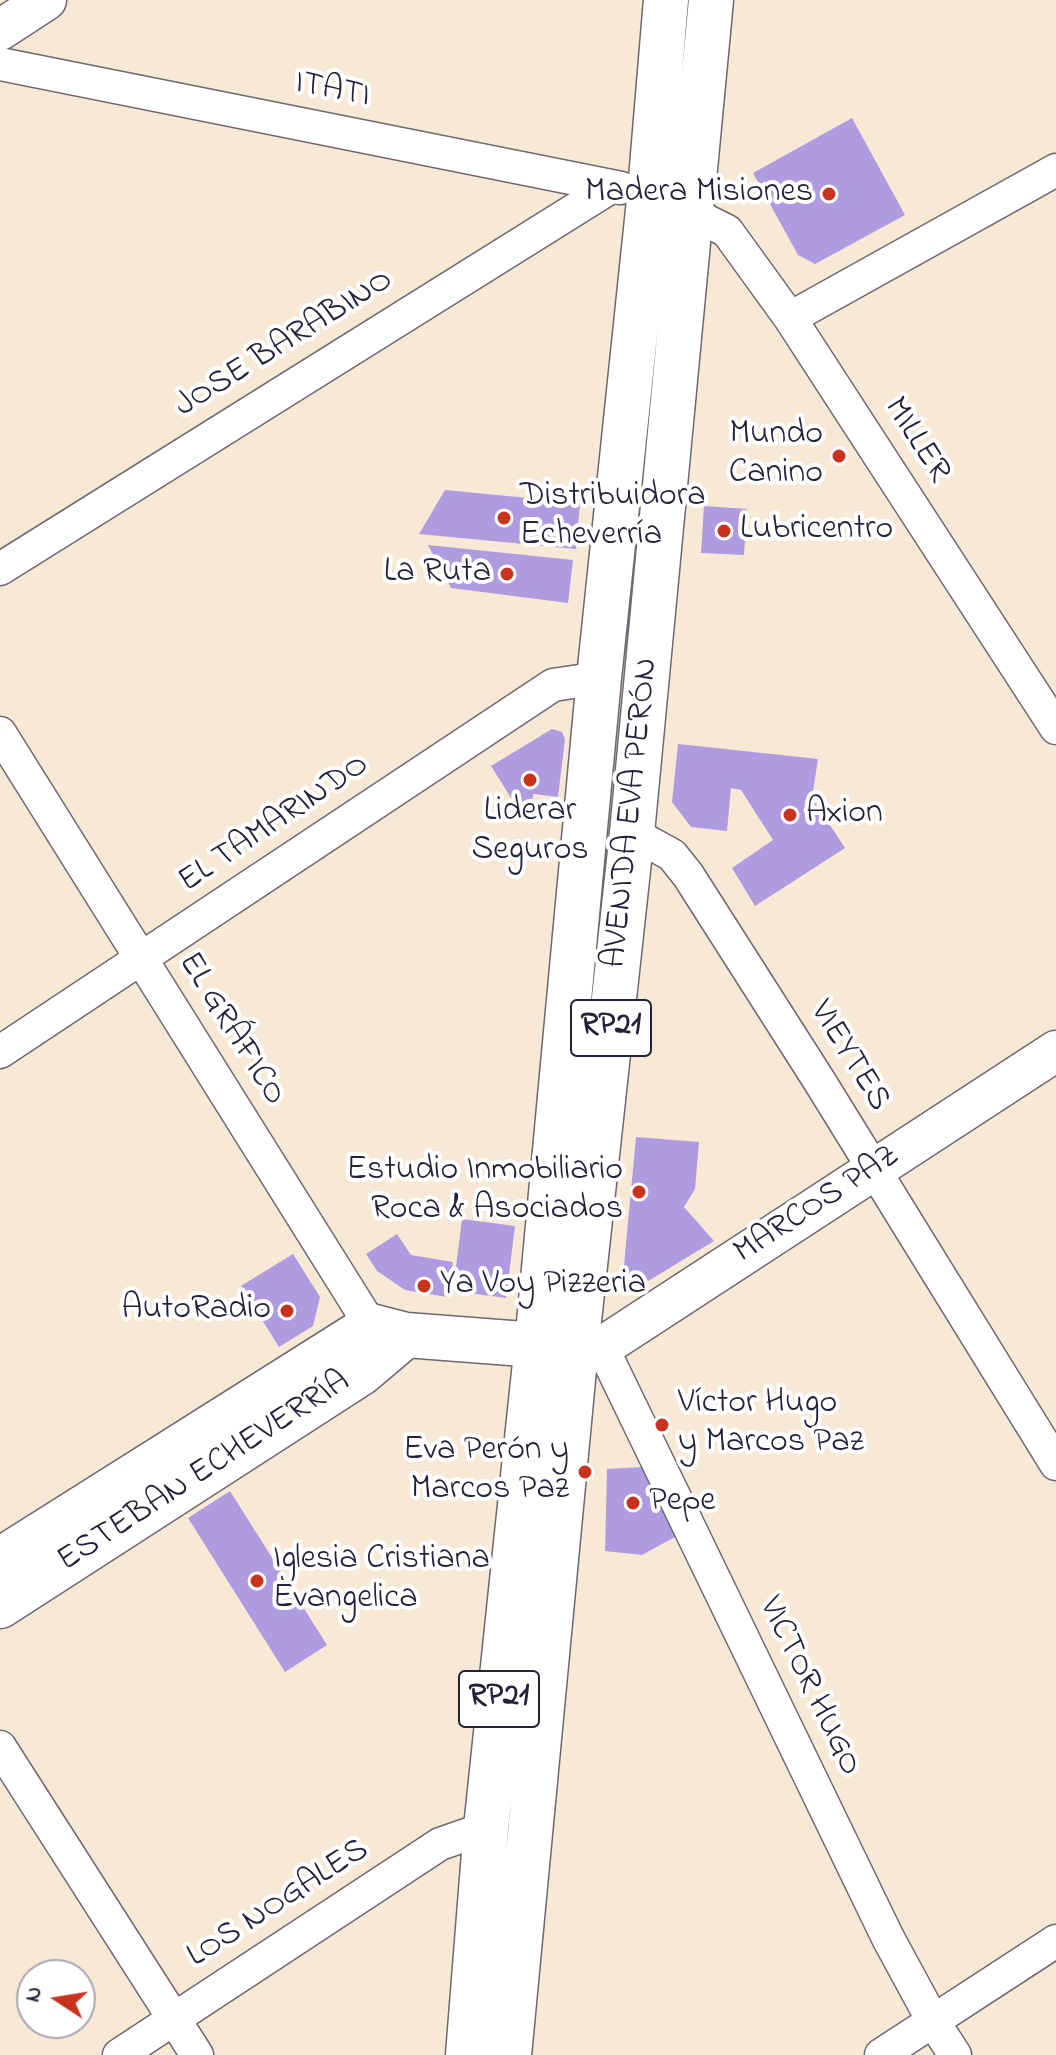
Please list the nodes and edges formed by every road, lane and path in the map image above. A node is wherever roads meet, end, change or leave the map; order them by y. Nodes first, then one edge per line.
1 (46, 0) edge
2 (666, 0) edge
3 (711, 0) edge
4 (0, 30) edge
5 (0, 64) edge
6 (1056, 170) edge
7 (631, 189) junction
8 (693, 214) junction
9 (790, 318) junction
10 (0, 569) edge
11 (599, 678) junction
12 (1056, 728) edge
13 (0, 733) edge
14 (632, 833) junction
15 (141, 960) junction
16 (1056, 1051) edge
17 (0, 1052) edge
18 (874, 1170) junction
19 (389, 1330) junction
20 (572, 1346) junction
21 (1056, 1464) edge
22 (0, 1560) edge
23 (0, 1606) edge
24 (0, 1747) edge
25 (486, 1828) junction
26 (1056, 1941) edge
27 (175, 2019) junction
28 (933, 2021) junction
29 (119, 2055) edge
30 (197, 2055) edge
31 (468, 2055) edge
32 (509, 2055) edge
33 (881, 2055) edge
34 (955, 2055) edge

1 - 4 street
2 - 7 main road, AVENIDA EVA PERÓN / RP21
3 - 8 main road, AVENIDA EVA PERÓN / RP21
5 - 7 street, ITATI
6 - 9 street
7 - 10 street, JOSE BARABINO
7 - 11 main road, AVENIDA EVA PERÓN / RP21
8 - 9 street, MILLER
8 - 14 main road, AVENIDA EVA PERÓN / RP21
9 - 12 street, MILLER
11 - 15 street, EL TAMARINDO
11 - 20 main road, AVENIDA EVA PERÓN / RP21
13 - 15 street, EL GRÁFICO
14 - 18 street, VIEYTES
14 - 20 main road, AVENIDA EVA PERÓN / RP21
15 - 17 street, EL TAMARINDO
15 - 19 street, EL GRÁFICO
16 - 18 street, MARCOS PAZ
18 - 20 street, MARCOS PAZ
18 - 21 street, VIEYTES
19 - 20 main road
19 - 22 main road, ESTEBAN ECHEVERRÍA
19 - 23 main road, ESTEBAN ECHEVERRÍA
20 - 25 main road, AVENIDA EVA PERÓN / RP21
20 - 28 street, VICTOR HUGO
20 - 32 main road, AVENIDA EVA PERÓN / RP21
24 - 27 street
25 - 27 street, LOS NOGALES
25 - 31 main road, AVENIDA EVA PERÓN / RP21
26 - 28 street
27 - 29 street, LOS NOGALES
27 - 30 street
28 - 33 street
28 - 34 street, VICTOR HUGO

